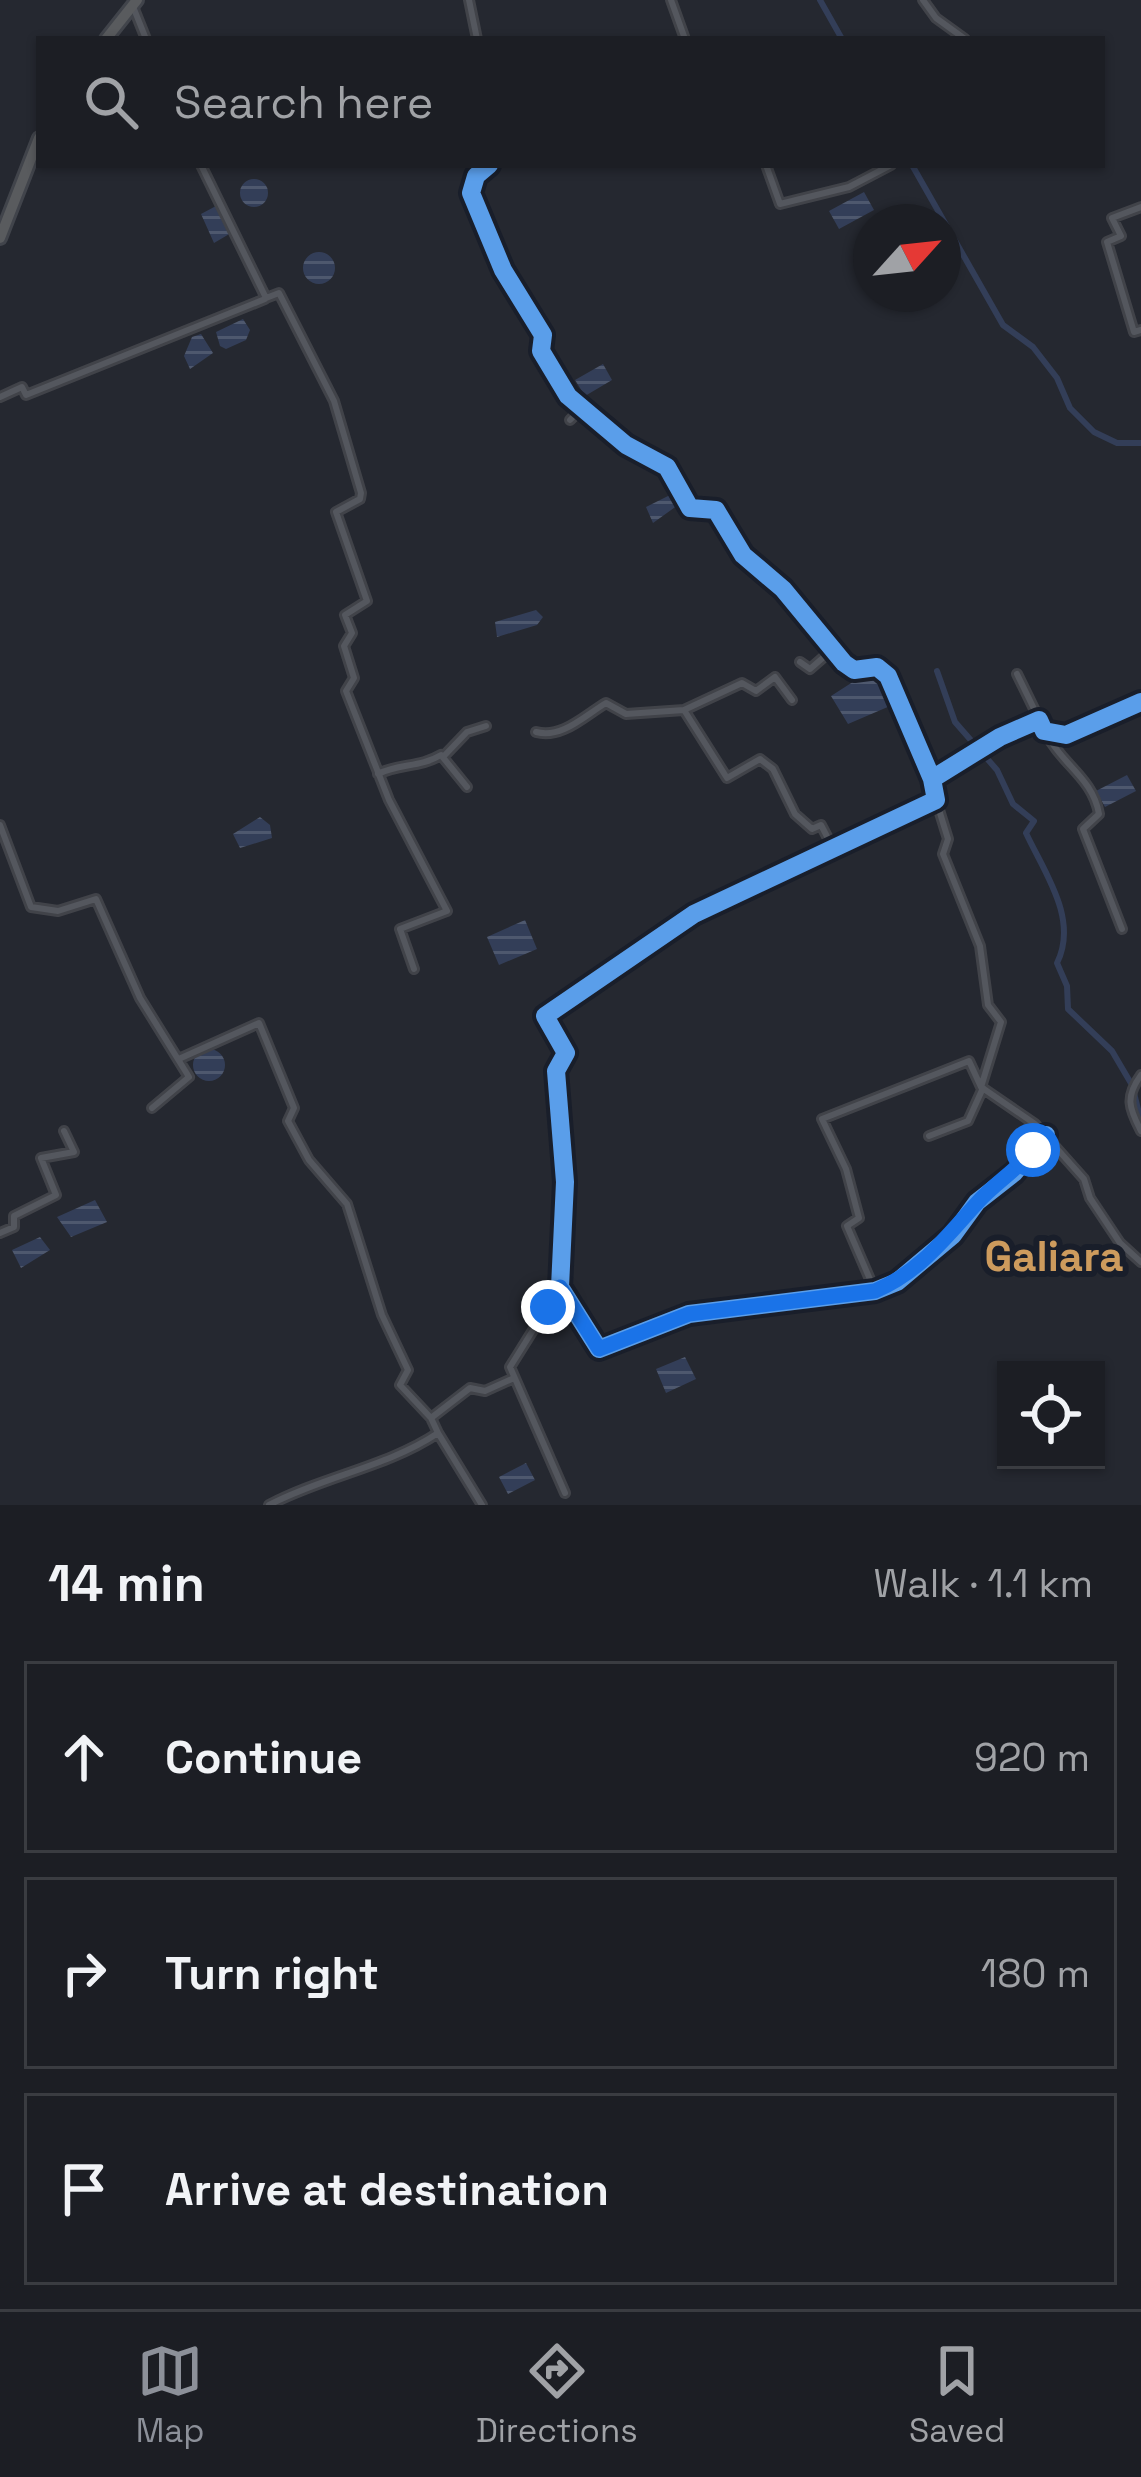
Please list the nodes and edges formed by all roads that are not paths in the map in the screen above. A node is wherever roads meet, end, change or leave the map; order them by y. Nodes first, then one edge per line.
1 (469, 0) edge
2 (671, 0) edge
3 (923, 0) edge
4 (134, 3) edge
5 (108, 36) edge
6 (145, 36) edge
7 (476, 36) edge
8 (684, 36) edge
9 (961, 36) edge
10 (36, 146) edge
11 (202, 168) edge
12 (485, 168) edge
13 (767, 168) edge
14 (886, 168) edge
15 (1141, 207) edge
16 (0, 238) edge
17 (266, 298) junction
18 (1141, 330) edge
19 (0, 397) edge
20 (580, 410) junction
21 (570, 420) dead end
22 (833, 650) junction
23 (800, 662) dead end
24 (1017, 674) dead end
25 (792, 700) dead end
26 (1141, 702) edge
27 (684, 710) junction
28 (1039, 720) junction
29 (486, 726) dead end
30 (1044, 731) junction
31 (536, 732) dead end
32 (444, 756) junction
33 (378, 774) junction
34 (932, 779) junction
35 (467, 787) dead end
36 (936, 800) junction
37 (0, 825) edge
38 (832, 846) junction
39 (1122, 929) dead end
40 (414, 969) dead end
41 (181, 1058) junction
42 (1141, 1075) edge
43 (982, 1088) junction
44 (152, 1108) dead end
45 (64, 1131) dead end
46 (1141, 1131) edge
47 (1046, 1135) junction
48 (929, 1136) dead end
49 (0, 1233) edge
50 (1141, 1261) edge
51 (560, 1287) junction
52 (875, 1291) junction
53 (514, 1378) junction
54 (431, 1418) junction
55 (438, 1433) junction
56 (565, 1493) dead end
57 (269, 1505) edge
58 (482, 1505) edge

1 - 7 street
2 - 8 street
3 - 9 street
4 - 5 highway
4 - 6 street
10 - 16 highway
11 - 17 street
12 - 20 street
13 - 14 street
15 - 18 street
17 - 19 street
17 - 33 street
20 - 21 street
20 - 22 street
22 - 23 street
22 - 34 street
24 - 28 street
25 - 27 street
26 - 30 street
27 - 31 street
27 - 38 street
28 - 30 street
28 - 34 street
29 - 32 street
30 - 39 street
32 - 33 street
32 - 35 street
33 - 40 street
34 - 36 street
36 - 38 street
36 - 43 street
37 - 41 street
38 - 51 street
41 - 44 street
41 - 54 street
42 - 46 street
43 - 47 street
43 - 48 street
43 - 52 street
45 - 49 street
47 - 50 street
47 - 52 street
51 - 52 street
51 - 53 street
53 - 54 street
53 - 56 street
54 - 55 street
55 - 57 street
55 - 58 street

